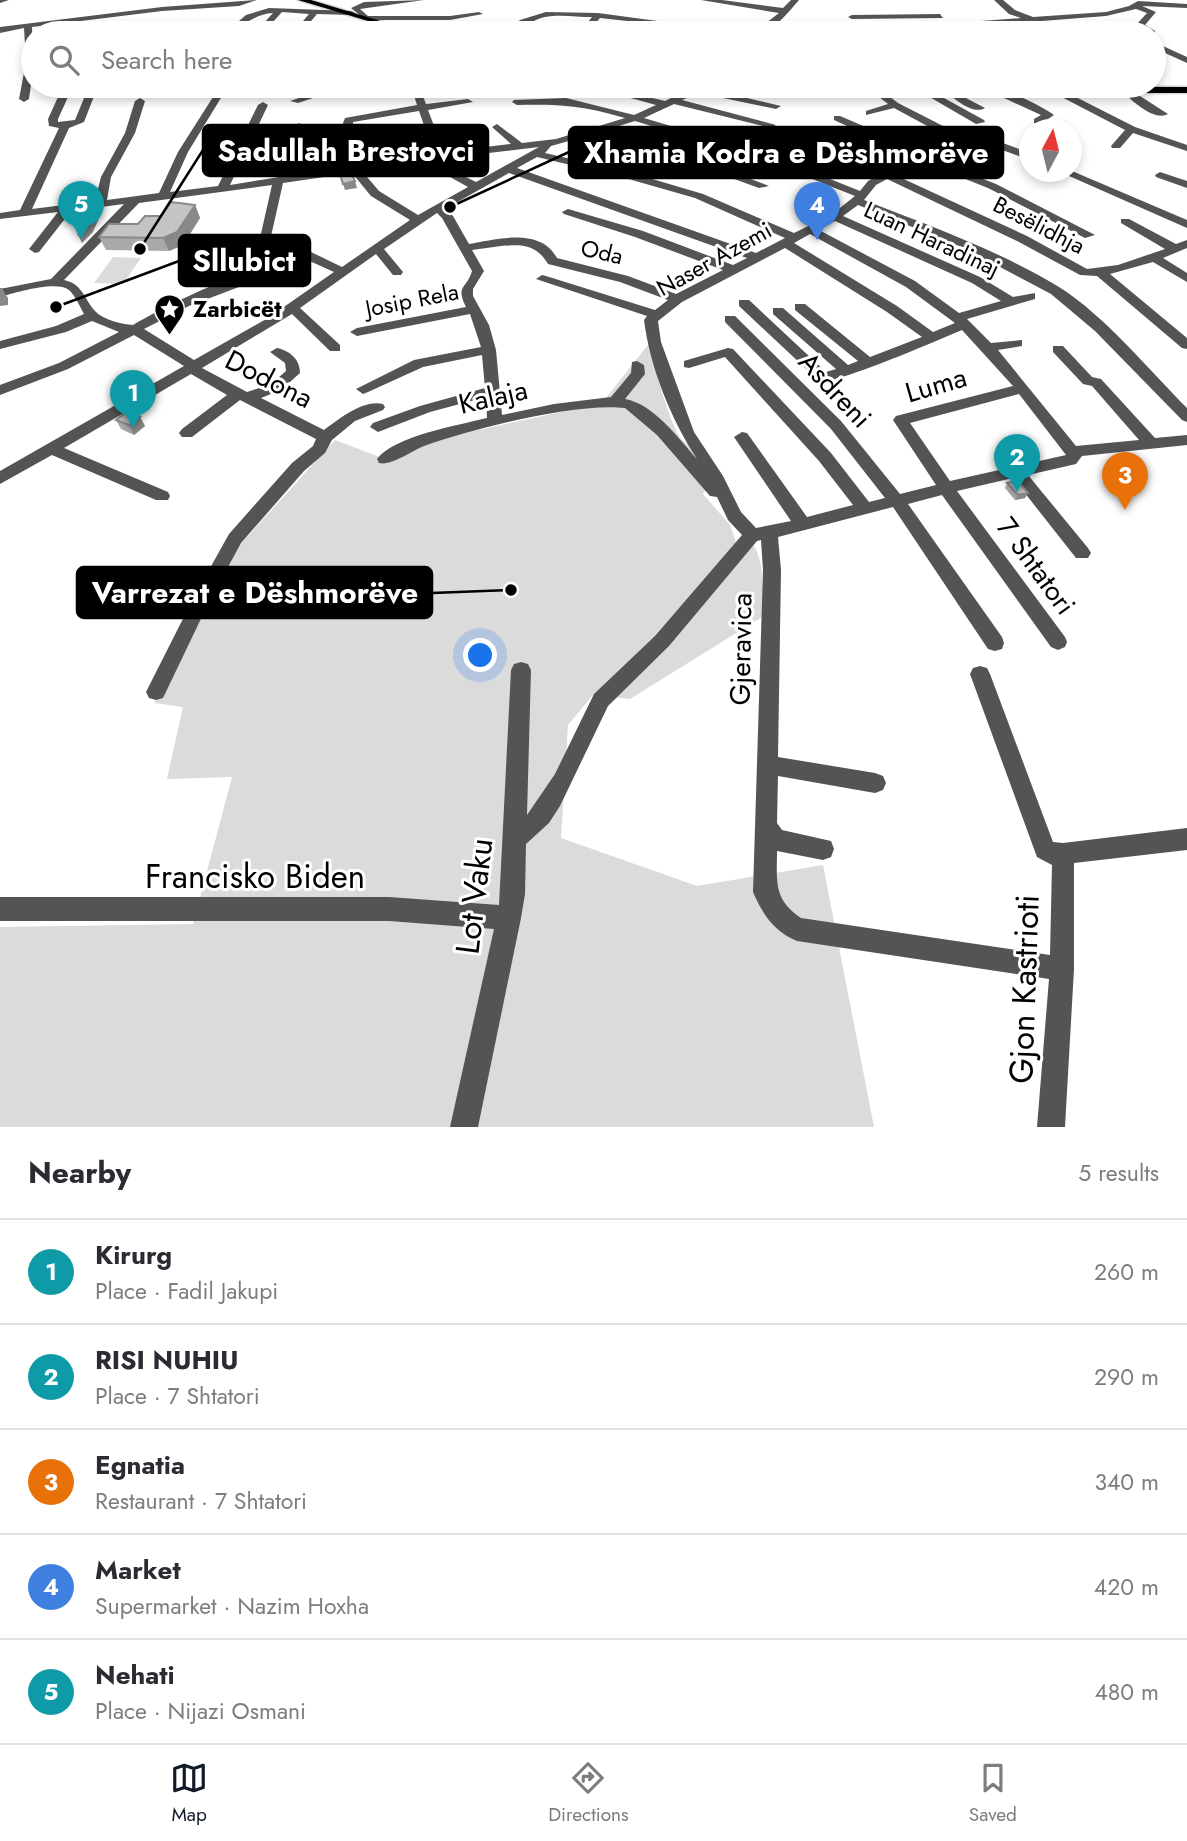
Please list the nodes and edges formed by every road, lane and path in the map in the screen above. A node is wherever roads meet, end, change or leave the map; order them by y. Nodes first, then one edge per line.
1 (253, 0) edge
2 (260, 0) edge
3 (302, 0) edge
4 (420, 0) edge
5 (705, 0) edge
6 (794, 0) edge
7 (998, 0) edge
8 (401, 1) edge
9 (1147, 1) edge
10 (1136, 5) junction
11 (1187, 6) edge
12 (276, 10) junction
13 (785, 11) junction
14 (315, 12) junction
15 (1012, 12) junction
16 (479, 14) dead end
17 (731, 14) dead end
18 (598, 15) junction
19 (960, 15) dead end
20 (362, 16) junction
21 (749, 16) dead end
22 (946, 16) dead end
23 (852, 17) dead end
24 (761, 19) dead end
25 (86, 21) edge
26 (243, 21) edge
27 (268, 21) edge
28 (307, 21) edge
29 (364, 21) edge
30 (378, 21) edge
31 (382, 21) edge
32 (526, 21) edge
33 (593, 21) edge
34 (662, 21) edge
35 (775, 21) joint
36 (1038, 21) joint
37 (1144, 21) edge
38 (21, 26) edge
39 (0, 30) edge
40 (1166, 39) edge
41 (1171, 41) dead end
42 (1166, 50) edge
43 (1187, 60) edge
44 (1166, 90) edge
45 (1187, 90) edge
46 (63, 98) edge
47 (88, 98) edge
48 (216, 98) edge
49 (305, 98) edge
50 (418, 98) edge
51 (650, 98) edge
52 (677, 98) edge
53 (744, 98) edge
54 (886, 98) edge
55 (938, 98) edge
56 (960, 98) edge
57 (1011, 98) edge
58 (1071, 98) edge
59 (1133, 98) edge
60 (140, 101) dead end
61 (295, 101) dead end
62 (468, 102) dead end
63 (517, 102) dead end
64 (669, 102) junction
65 (263, 105) dead end
66 (895, 105) junction
67 (776, 106) dead end
68 (421, 107) junction
69 (980, 108) dead end
70 (869, 113) dead end
71 (1163, 114) dead end
72 (633, 118) junction
73 (836, 118) dead end
74 (1042, 119) edge
75 (980, 122) dead end
76 (771, 125) dead end
77 (65, 126) junction
78 (299, 127) dead end
79 (496, 127) dead end
80 (1131, 129) junction
81 (600, 130) junction
82 (782, 134) dead end
83 (951, 134) junction
84 (557, 142) junction
85 (927, 144) junction
86 (1116, 146) dead end
87 (520, 147) junction
88 (1187, 148) edge
89 (909, 152) junction
90 (1019, 153) edge
91 (537, 154) junction
92 (440, 156) junction
93 (972, 162) dead end
94 (356, 168) junction
95 (509, 169) junction
96 (765, 169) dead end
97 (888, 174) junction
98 (1160, 175) dead end
99 (1082, 176) edge
100 (304, 177) junction
101 (278, 181) junction
102 (1187, 185) edge
103 (475, 186) junction
104 (763, 186) dead end
105 (223, 189) junction
106 (163, 196) junction
107 (135, 200) junction
108 (857, 200) junction
109 (100, 204) junction
110 (66, 208) junction
111 (436, 208) junction
112 (568, 212) dead end
113 (24, 213) junction
114 (835, 217) junction
115 (1, 218) edge
116 (418, 219) junction
117 (1125, 221) dead end
118 (1187, 224) edge
119 (813, 231) junction
120 (1089, 235) dead end
121 (791, 241) junction
122 (298, 243) dead end
123 (1181, 246) edge
124 (377, 248) junction
125 (465, 248) junction
126 (35, 249) dead end
127 (1153, 257) junction
128 (758, 258) junction
129 (261, 260) dead end
130 (734, 270) junction
131 (344, 272) junction
132 (397, 272) dead end
133 (1101, 273) junction
134 (1187, 278) edge
135 (248, 279) dead end
136 (542, 279) dead end
137 (55, 282) junction
138 (0, 293) edge
139 (1030, 296) dead end
140 (677, 299) junction
141 (1010, 301) junction
142 (744, 303) dead end
143 (800, 307) dead end
144 (293, 308) junction
145 (475, 309) junction
146 (778, 311) dead end
147 (656, 315) junction
148 (92, 316) junction
149 (730, 319) dead end
150 (961, 321) junction
151 (134, 329) junction
152 (357, 332) dead end
153 (718, 338) dead end
154 (932, 338) junction
155 (1017, 343) dead end
156 (0, 345) edge
157 (1187, 345) edge
158 (334, 348) dead end
159 (987, 348) junction
160 (1058, 349) dead end
161 (489, 350) junction
162 (277, 352) dead end
163 (728, 352) junction
164 (869, 363) junction
165 (689, 364) dead end
166 (637, 365) dead end
167 (192, 367) junction
168 (846, 370) junction
169 (1021, 388) junction
170 (363, 389) dead end
171 (0, 390) edge
172 (491, 391) junction
173 (243, 396) junction
174 (617, 401) junction
175 (378, 407) dead end
176 (1187, 417) edge
177 (495, 422) junction
178 (378, 427) dead end
179 (187, 433) dead end
180 (325, 437) junction
181 (741, 437) dead end
182 (1187, 440) edge
183 (1151, 443) junction
184 (51, 449) junction
185 (1072, 452) junction
186 (385, 459) dead end
187 (1017, 472) junction
188 (0, 478) edge
189 (946, 488) junction
190 (162, 496) dead end
191 (724, 498) junction
192 (897, 501) junction
193 (866, 510) junction
194 (803, 525) junction
195 (760, 534) junction
196 (1082, 553) dead end
197 (1058, 642) dead end
198 (995, 643) dead end
199 (522, 670) dead end
200 (980, 674) dead end
201 (156, 692) dead end
202 (769, 765) junction
203 (875, 783) dead end
204 (766, 825) junction
205 (516, 839) junction
206 (1187, 839) edge
207 (823, 849) dead end
208 (1063, 854) junction
209 (0, 909) edge
210 (509, 918) junction
211 (1062, 969) junction
212 (464, 1127) edge
213 (1051, 1127) edge

1 - 25 street
2 - 12 street
3 - 20 main road
4 - 8 street
5 - 13 street
6 - 13 street
7 - 15 street
8 - 20 street
9 - 10 street
9 - 11 street
10 - 15 street
10 - 36 street
10 - 37 street
12 - 14 street
12 - 26 street
12 - 27 street
13 - 35 street
14 - 20 street
14 - 28 street
15 - 19 street
15 - 36 street
16 - 20 street
17 - 21 street
18 - 32 street
18 - 33 street
18 - 34 street
20 - 29 street
20 - 30 main road
20 - 31 street
22 - 23 street
24 - 35 street
38 - 39 street
40 - 41 street
42 - 43 street
44 - 45 main road
46 - 77 street
47 - 77 street
48 - 106 street
49 - 61 street
50 - 68 street
51 - 64 street
52 - 64 street
53 - 67 street
54 - 66 street
55 - 75 street
56 - 69 street
57 - 74 street
58 - 80 street
59 - 71 street
60 - 109 street
62 - 68 street
63 - 72 street
64 - 72 street
64 - 76 street
65 - 105 street
66 - 70 street
66 - 83 street
68 - 92 street
68 - 94 street
72 - 81 street
72 - 108 street
73 - 89 street
77 - 113 street
78 - 100 street
79 - 87 street
80 - 86 street
80 - 88 street
81 - 84 street
81 - 104 street
82 - 97 street, Besëlidhja
83 - 85 street, Naser Azemi
83 - 90 street
84 - 87 street
84 - 91 street
85 - 89 street, Naser Azemi
85 - 93 street
87 - 92 street
89 - 97 street, Naser Azemi
89 - 120 street
91 - 95 street
91 - 121 street
92 - 94 street
92 - 103 street
94 - 100 street
94 - 116 street
95 - 103 street
95 - 128 street
96 - 108 street
97 - 108 street, Naser Azemi
97 - 133 street, Besëlidhja
98 - 102 street
99 - 118 street
100 - 101 street
101 - 105 street
101 - 129 street
103 - 111 street
105 - 106 street
106 - 107 street
107 - 109 street
107 - 137 street
108 - 114 street, Naser Azemi
108 - 176 street
109 - 110 street
110 - 113 street
110 - 126 street
111 - 116 street
111 - 125 street
112 - 130 street
113 - 115 street
114 - 119 street, Naser Azemi
114 - 141 street, Luan Haradinaj
116 - 124 street
117 - 123 street, Besëlidhja
119 - 121 street, Naser Azemi
119 - 150 street
121 - 128 street, Naser Azemi
121 - 154 street
122 - 131 street
123 - 127 street, Besëlidhja
124 - 131 street
124 - 132 street
125 - 140 street, Oda
125 - 145 street
127 - 133 street, Besëlidhja
127 - 134 street
128 - 130 street, Naser Azemi
130 - 140 street, Naser Azemi
131 - 144 street
133 - 157 street
135 - 151 street
136 - 147 street
137 - 138 street
137 - 148 street
139 - 141 street, Luan Haradinaj
140 - 147 street, Naser Azemi
141 - 150 street, Luan Haradinaj
142 - 168 street, Luan Haradinaj
143 - 164 street
144 - 158 street
144 - 167 street
145 - 152 street, Josip Rela
145 - 161 street
146 - 168 street
147 - 191 street
148 - 151 street, Dodona
148 - 156 street
149 - 192 street, Asdreni
150 - 154 street, Luan Haradinaj
150 - 159 street
151 - 167 street, Dodona
151 - 171 street
153 - 163 street
154 - 164 street, Luan Haradinaj
155 - 159 street
159 - 169 street
160 - 183 street
161 - 170 street
161 - 172 street
162 - 173 street
163 - 165 street
163 - 193 street
164 - 168 street, Luan Haradinaj
166 - 174 street
167 - 173 street, Dodona
167 - 184 street
169 - 185 street
169 - 189 street, Luma
172 - 177 street
172 - 178 street
173 - 179 street
173 - 180 street, Dodona
174 - 177 street, Kalaja
174 - 191 street
175 - 180 street
177 - 186 street, Kalaja
180 - 201 street
181 - 194 street
182 - 183 street, 7 Shtatori
183 - 185 street, 7 Shtatori
184 - 188 street
184 - 190 street
185 - 187 street, 7 Shtatori
187 - 189 street, 7 Shtatori
187 - 196 street, 7 Shtatori
189 - 192 street, 7 Shtatori
189 - 197 street, 7 Shtatori
191 - 195 street
192 - 193 street, 7 Shtatori
192 - 198 street, Asdreni
193 - 194 street, 7 Shtatori
194 - 195 street, 7 Shtatori
195 - 202 street, Gjeravica
195 - 205 street
199 - 205 street, Lot Vaku
200 - 208 street
202 - 203 street
202 - 204 street, Gjeravica
204 - 207 street
204 - 211 street, Gjeravica
205 - 210 street, Lot Vaku
206 - 208 street
208 - 211 street, Gjon Kastrioti
209 - 210 street, Francisko Biden
210 - 212 street, Lot Vaku
211 - 213 street, Gjon Kastrioti

